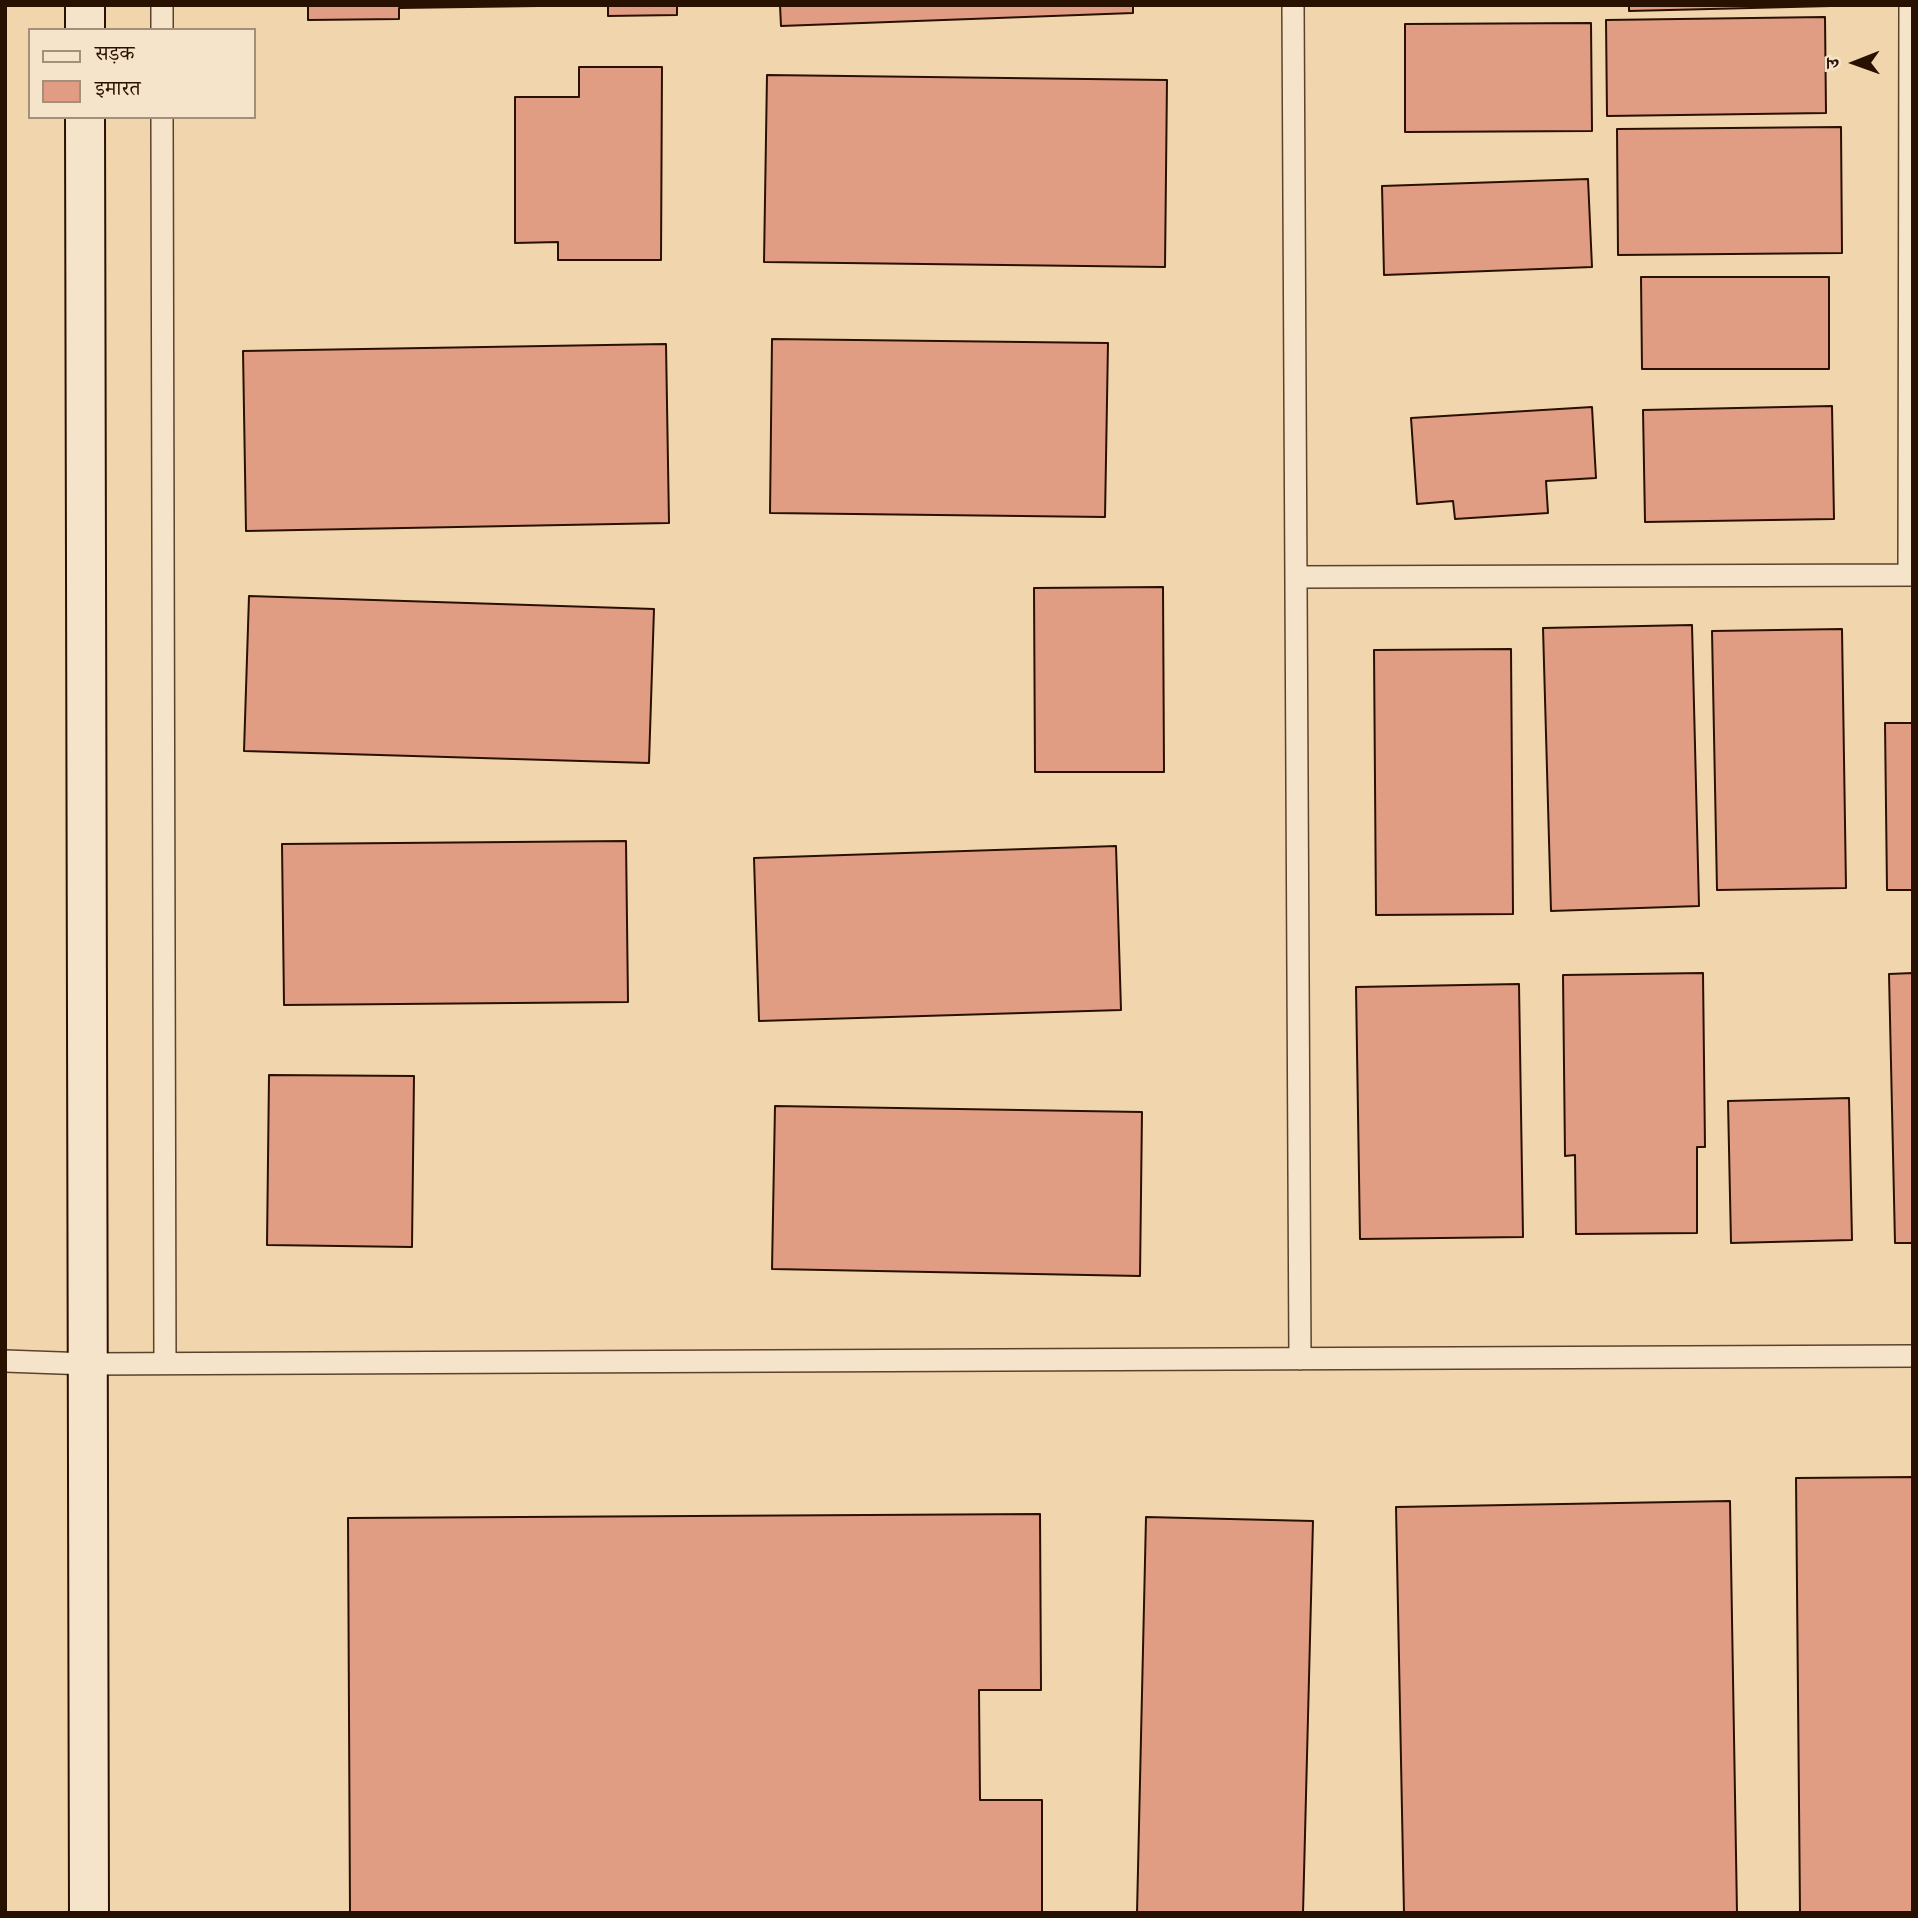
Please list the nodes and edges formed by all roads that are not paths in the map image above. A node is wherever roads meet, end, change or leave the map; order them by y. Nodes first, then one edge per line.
1 (85, 5) edge
2 (162, 5) edge
3 (1293, 5) edge
4 (1910, 5) edge
5 (85, 28) edge
6 (162, 28) edge
7 (85, 119) edge
8 (162, 119) edge
9 (1911, 575) edge
10 (1296, 577) junction
11 (1913, 1356) edge
12 (1300, 1359) junction
13 (5, 1361) edge
14 (164, 1363) junction
15 (88, 1364) junction
16 (89, 1913) edge

1 - 5 street
2 - 6 lane
3 - 10 lane
4 - 9 lane
7 - 15 street
8 - 14 lane
9 - 10 lane
10 - 12 lane
11 - 12 lane
12 - 14 lane
13 - 15 lane
14 - 15 lane
15 - 16 street

